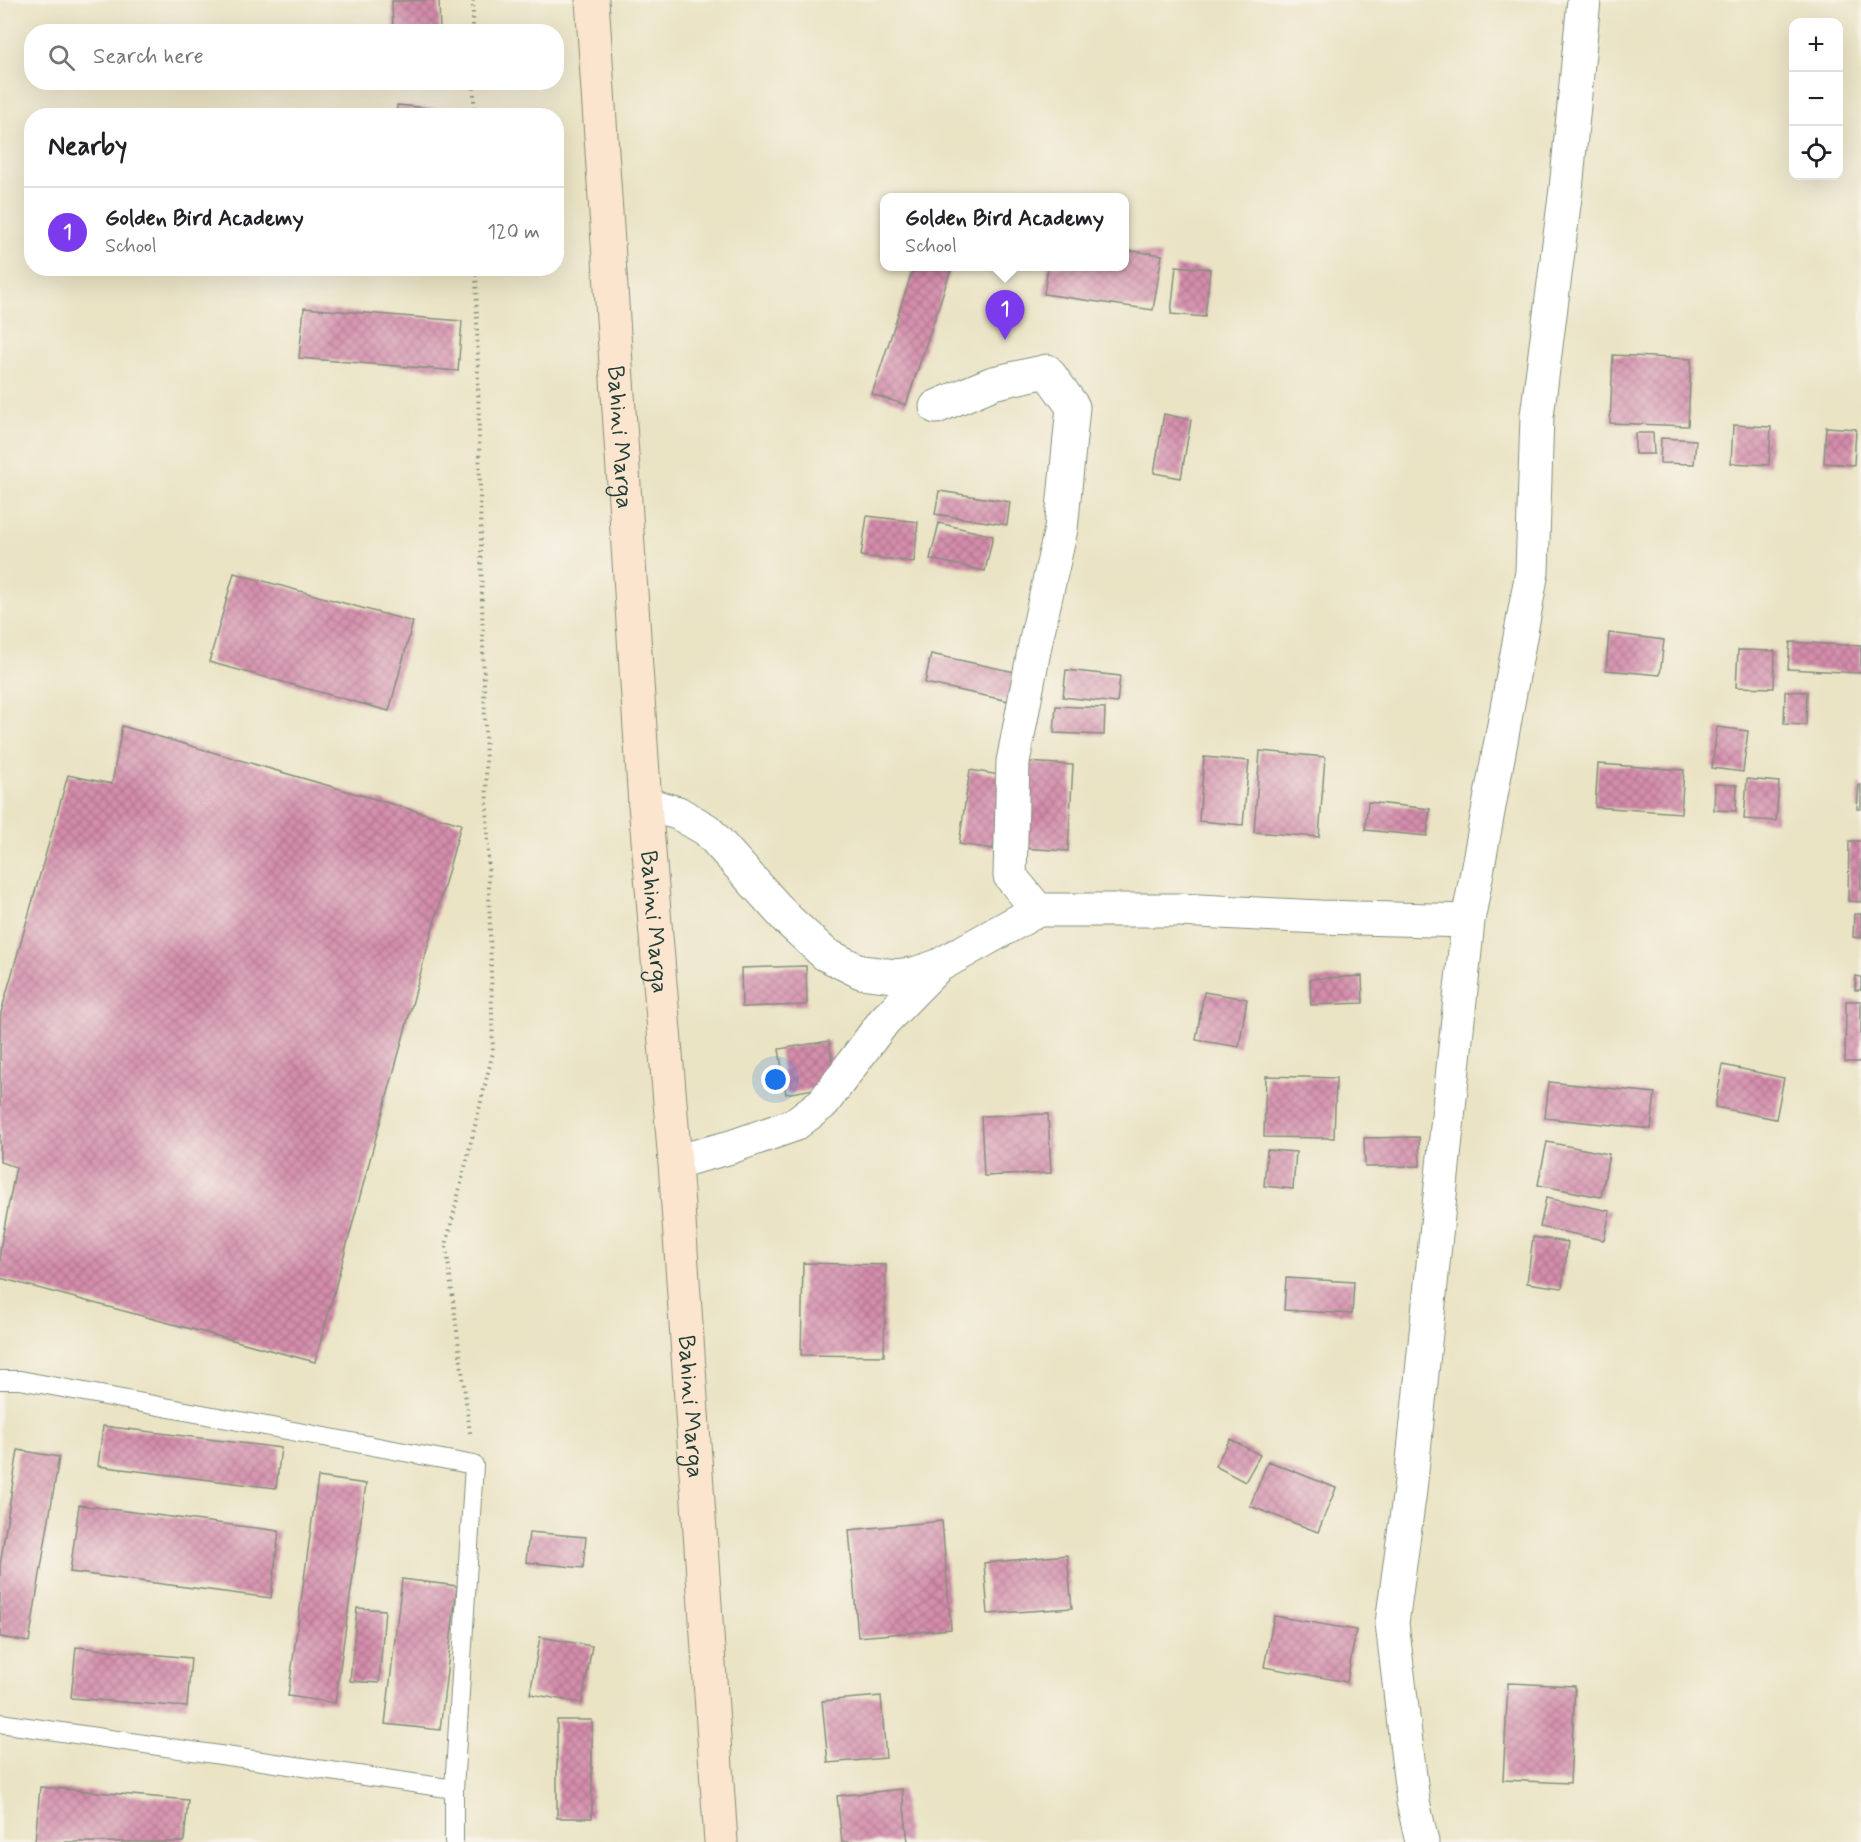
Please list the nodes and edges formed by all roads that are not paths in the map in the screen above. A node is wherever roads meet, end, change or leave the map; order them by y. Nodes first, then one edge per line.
1 (592, 0) edge
2 (1584, 0) edge
3 (936, 407) dead end
4 (645, 804) junction
5 (1038, 910) junction
6 (1468, 921) junction
7 (938, 966) junction
8 (675, 1162) junction
9 (0, 1380) edge
10 (0, 1724) edge
11 (454, 1789) junction
12 (454, 1842) edge
13 (721, 1842) edge
14 (1422, 1842) edge

1 - 4 street, Bahini Marga
2 - 6 street
3 - 5 street
4 - 7 street
4 - 8 street, Bahini Marga
5 - 6 street
5 - 7 street
6 - 14 street
7 - 8 street
8 - 13 street, Bahini Marga
9 - 11 lane
10 - 11 lane
11 - 12 lane

